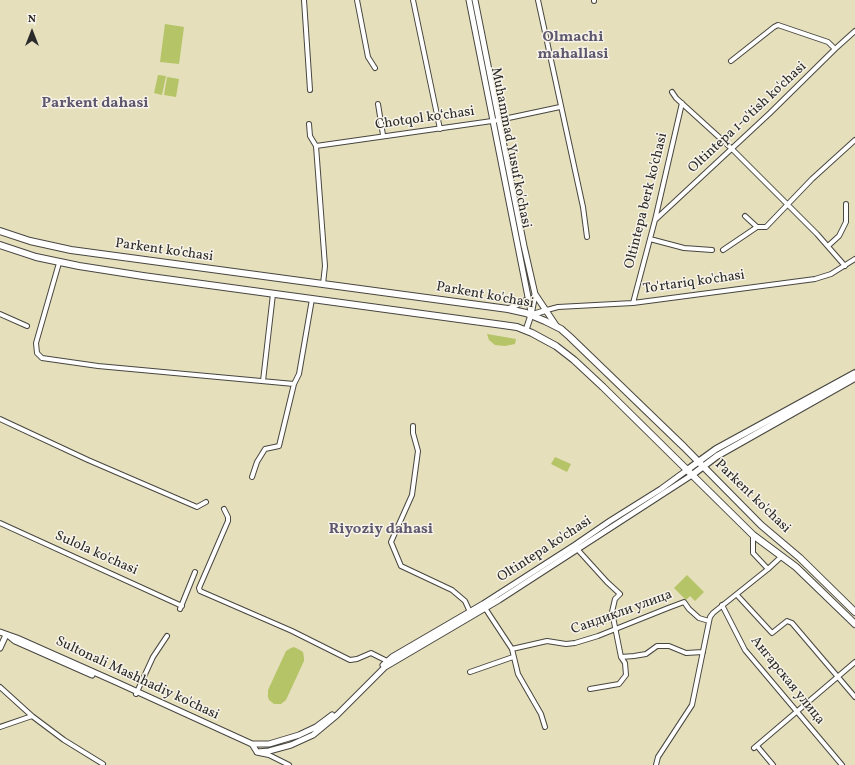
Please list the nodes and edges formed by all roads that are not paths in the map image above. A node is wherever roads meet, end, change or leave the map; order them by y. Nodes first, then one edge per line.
1 (304, 0) edge
2 (357, 0) edge
3 (413, 0) edge
4 (469, 0) edge
5 (475, 0) edge
6 (538, 0) edge
7 (855, 31) edge
8 (835, 49) junction
9 (731, 61) dead end
10 (375, 68) dead end
11 (310, 90) dead end
12 (672, 92) dead end
13 (682, 103) junction
14 (378, 104) dead end
15 (560, 107) junction
16 (499, 120) junction
17 (492, 121) junction
18 (309, 124) dead end
19 (440, 129) junction
20 (383, 135) junction
21 (855, 140) edge
22 (316, 146) junction
23 (731, 148) junction
24 (846, 204) dead end
25 (787, 205) junction
26 (745, 216) dead end
27 (655, 220) junction
28 (757, 227) junction
29 (0, 231) edge
30 (587, 237) dead end
31 (650, 239) junction
32 (0, 245) edge
33 (828, 246) junction
34 (712, 250) dead end
35 (723, 250) dead end
36 (855, 259) edge
37 (60, 263) junction
38 (845, 266) junction
39 (323, 284) junction
40 (273, 294) junction
41 (535, 294) junction
42 (312, 299) junction
43 (528, 300) junction
44 (633, 303) junction
45 (508, 309) junction
46 (547, 310) junction
47 (0, 314) edge
48 (531, 315) junction
49 (27, 326) dead end
50 (557, 327) junction
51 (526, 330) junction
52 (855, 375) edge
53 (263, 381) junction
54 (294, 384) junction
55 (785, 415) junction
56 (1, 420) edge
57 (0, 426) edge
58 (413, 426) dead end
59 (698, 462) junction
60 (703, 467) junction
61 (687, 470) junction
62 (692, 475) junction
63 (252, 477) dead end
64 (206, 502) dead end
65 (224, 509) dead end
66 (0, 523) edge
67 (600, 528) junction
68 (604, 533) junction
69 (753, 535) junction
70 (577, 547) junction
71 (782, 556) junction
72 (768, 570) junction
73 (195, 572) dead end
74 (737, 595) junction
75 (722, 605) junction
76 (485, 608) junction
77 (855, 612) edge
78 (471, 614) junction
79 (709, 620) junction
80 (855, 624) edge
81 (616, 630) junction
82 (0, 632) edge
83 (6, 635) junction
84 (167, 636) dead end
85 (0, 648) edge
86 (512, 649) junction
87 (703, 652) junction
88 (513, 656) junction
89 (621, 657) junction
90 (387, 661) junction
91 (855, 662) edge
92 (385, 667) junction
93 (470, 672) dead end
94 (838, 677) junction
95 (369, 679) junction
96 (367, 686) junction
97 (0, 688) edge
98 (590, 689) dead end
99 (136, 693) junction
100 (855, 697) edge
101 (797, 713) junction
102 (32, 716) junction
103 (0, 727) edge
104 (545, 727) dead end
105 (252, 744) junction
106 (257, 752) junction
107 (103, 764) edge
108 (289, 765) edge
109 (656, 765) edge
110 (772, 765) edge
111 (842, 765) edge

1 - 11 street
2 - 10 street
3 - 19 street
4 - 17 street, Muhammad Yusuf ko'chasi
5 - 16 street, Muhammad Yusuf ko'chasi
6 - 15 street
7 - 8 street, Oltintepa 1-o'tish ko'chasi
8 - 9 street
8 - 23 street, Oltintepa 1-o'tish ko'chasi
12 - 13 street
13 - 23 street
13 - 27 street, Oltintepa berk ko'chasi
14 - 20 street
15 - 16 street, Chotqol koʻchasi
15 - 30 street
16 - 17 street, Chotqol koʻchasi
16 - 41 street, Muhammad Yusuf ko'chasi
17 - 19 street, Chotqol koʻchasi
17 - 43 street, Muhammad Yusuf ko'chasi
18 - 22 street
19 - 20 street, Chotqol koʻchasi
20 - 22 street, Chotqol koʻchasi
21 - 25 street
22 - 39 street
23 - 25 street
23 - 27 street, Oltintepa 1-o'tish ko'chasi
24 - 33 street
25 - 28 street
25 - 33 street
26 - 28 street
27 - 31 street, Oltintepa berk ko'chasi
28 - 35 street
29 - 39 main road, Parkent ko'chasi
31 - 34 street
31 - 44 street, Oltintepa berk ko'chasi
32 - 37 main road, Parkent ko'chasi
33 - 38 street
36 - 38 street, To'rtariq ko'chasi
37 - 40 main road, Parkent ko'chasi
37 - 53 street
38 - 44 street, To'rtariq ko'chasi
39 - 45 main road, Parkent ko'chasi
40 - 42 main road, Parkent ko'chasi
40 - 53 street
41 - 46 street, Muhammad Yusuf ko'chasi
41 - 48 street, Muhammad Yusuf ko'chasi
42 - 51 main road, Parkent ko'chasi
42 - 54 street
43 - 45 street
43 - 48 street, Muhammad Yusuf ko'chasi
44 - 46 street, To'rtariq ko'chasi
45 - 48 main road, Parkent ko'chasi
46 - 48 street, To'rtariq ko'chasi
46 - 50 street, Muhammad Yusuf ko'chasi
47 - 49 street
48 - 50 main road, Parkent ko'chasi
48 - 51 street, Muhammad Yusuf ko'chasi
50 - 59 main road, Parkent ko'chasi
51 - 61 main road, Parkent ko'chasi
52 - 55 main road, Oltintepa ko'chasi
53 - 54 street
54 - 63 street
55 - 59 main road, Oltintepa ko'chasi
55 - 60 main road, Oltintepa ko'chasi
56 - 57 street
56 - 64 street
58 - 78 street
59 - 60 main road, Parkent ko'chasi
59 - 61 main road, Oltintepa ko'chasi
60 - 62 main road, Oltintepa ko'chasi
60 - 77 main road, Parkent ko'chasi
61 - 62 main road, Parkent ko'chasi
61 - 67 street, Oltintepa ko'chasi
62 - 68 street, Oltintepa ko'chasi
62 - 69 main road, Parkent ko'chasi
65 - 90 street
66 - 73 street, Sulola ko'chasi
67 - 68 street
67 - 70 street, Oltintepa ko'chasi
68 - 70 street, Oltintepa ko'chasi
69 - 71 main road, Parkent ko'chasi
69 - 72 street
70 - 76 street, Oltintepa ko'chasi
70 - 78 street, Oltintepa ko'chasi
70 - 81 street
71 - 72 street
71 - 80 main road, Parkent ko'chasi
72 - 74 street
74 - 75 street
74 - 94 street
75 - 79 street
75 - 101 street, Ангарская улица
76 - 78 street, Oltintepa ko'chasi
76 - 86 street
78 - 90 street, Oltintepa ko'chasi
78 - 92 street, Oltintepa ko'chasi
79 - 81 street, Сандикли улица
79 - 87 street
81 - 86 street, Сандикли улица
81 - 89 street
82 - 83 street, Sultonali Mashhadiy ko'chasi
83 - 85 street
83 - 99 street, Sultonali Mashhadiy ko'chasi
84 - 99 street
86 - 88 street
87 - 89 street
87 - 109 street
88 - 93 street
88 - 104 street
89 - 98 street
90 - 92 street
90 - 95 street, Oltintepa ko'chasi
91 - 94 street
92 - 96 street, Oltintepa ko'chasi
94 - 100 street
94 - 101 street
95 - 96 street
95 - 105 street, Oltintepa ko'chasi
96 - 106 street, Oltintepa ko'chasi
97 - 102 street
99 - 105 street, Sultonali Mashhadiy ko'chasi
99 - 106 street, Sultonali Mashhadiy ko'chasi
101 - 110 street
101 - 111 street, Ангарская улица
102 - 103 street
102 - 107 street
105 - 106 street
106 - 108 street, Sultonali Mashhadiy ko'chasi

